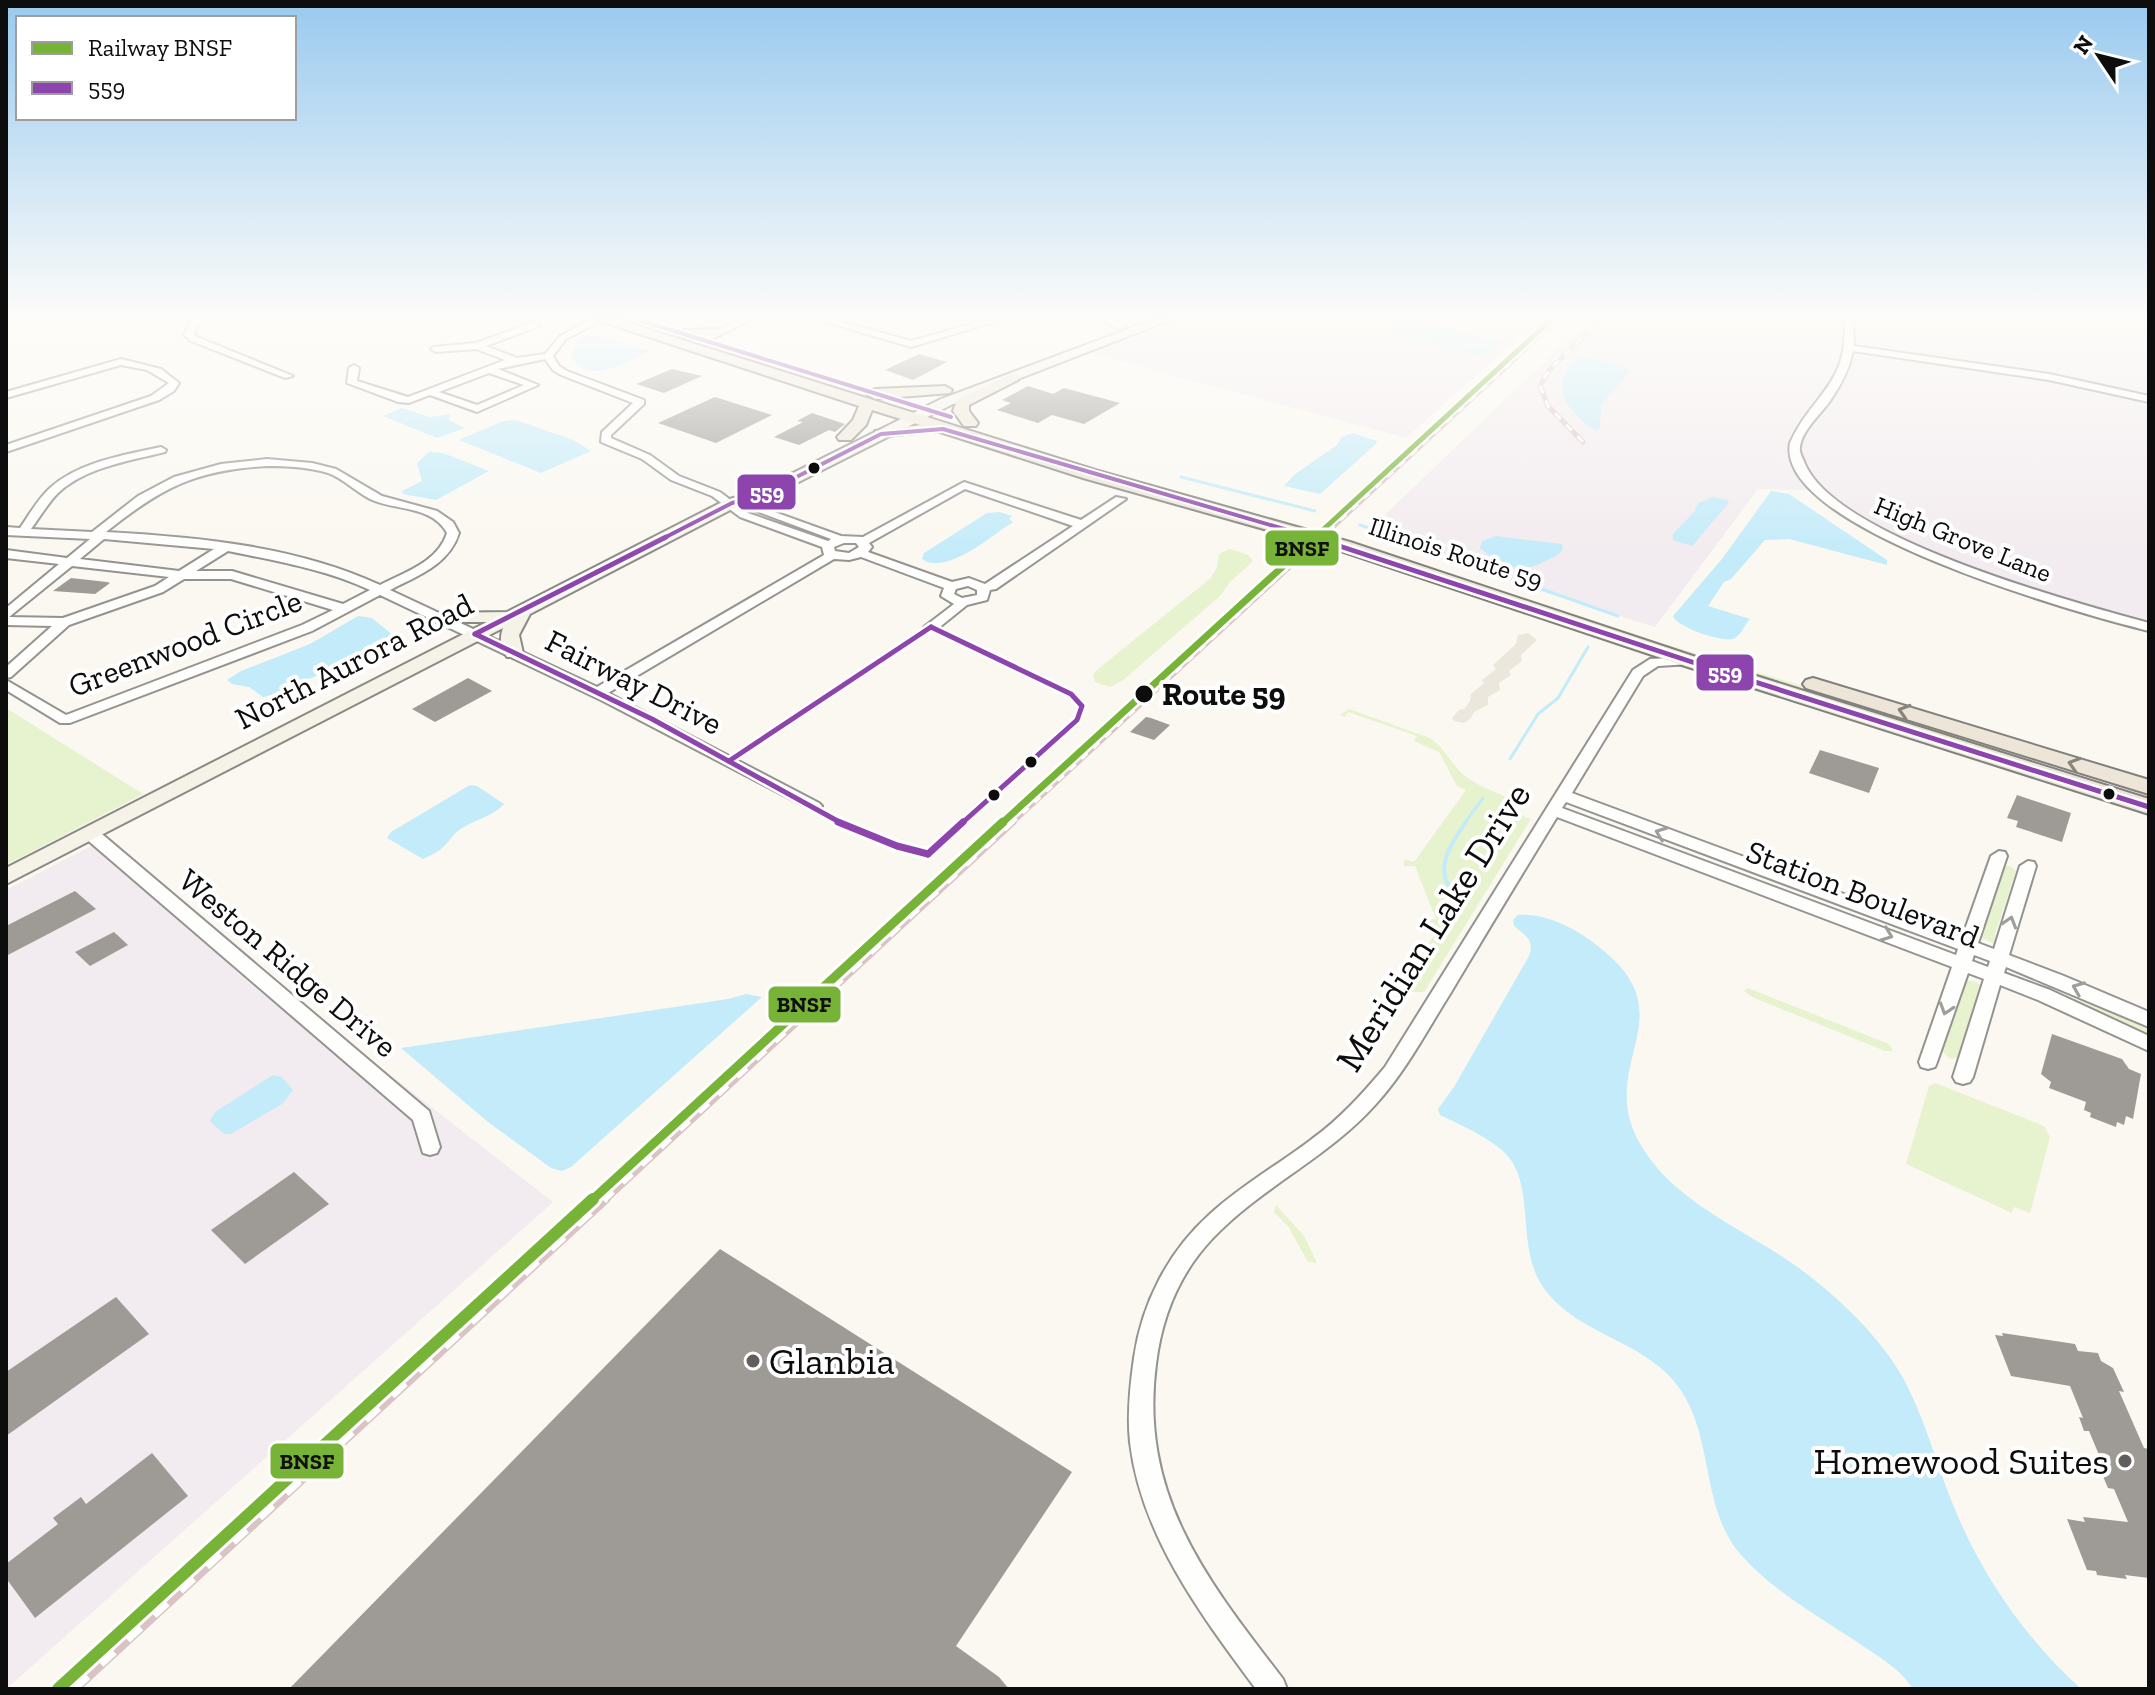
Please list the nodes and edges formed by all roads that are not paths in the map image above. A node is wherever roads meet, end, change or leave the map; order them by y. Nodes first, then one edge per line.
1 (152, 399) edge
2 (450, 399) edge
3 (500, 399) edge
4 (632, 399) edge
5 (871, 399) junction
6 (930, 399) edge
7 (957, 399) edge
8 (970, 399) edge
9 (1826, 399) edge
10 (929, 410) junction
11 (911, 411) junction
12 (893, 412) junction
13 (970, 423) junction
14 (943, 429) junction
15 (881, 434) junction
16 (845, 437) junction
17 (6, 449) edge
18 (161, 450) dead end
19 (1120, 499) dead end
20 (732, 503) junction
21 (1083, 525) junction
22 (6, 531) edge
23 (23, 532) junction
24 (98, 535) junction
25 (226, 547) junction
26 (833, 547) junction
27 (862, 547) junction
28 (6, 554) edge
29 (66, 564) junction
30 (181, 575) junction
31 (951, 586) junction
32 (984, 588) junction
33 (383, 589) junction
34 (961, 602) junction
35 (344, 609) junction
36 (525, 609) junction
37 (6, 614) edge
38 (441, 617) junction
39 (6, 621) edge
40 (64, 622) junction
41 (931, 627) dead end
42 (2149, 627) edge
43 (475, 634) junction
44 (1629, 641) junction
45 (514, 653) junction
46 (1692, 662) junction
47 (1638, 673) junction
48 (6, 674) edge
49 (6, 684) edge
50 (597, 693) junction
51 (2149, 787) edge
52 (1557, 803) junction
53 (814, 806) dead end
54 (2149, 807) edge
55 (90, 833) junction
56 (1999, 856) dead end
57 (2028, 866) dead end
58 (6, 877) edge
59 (1964, 955) junction
60 (1996, 967) junction
61 (2149, 1020) edge
62 (2149, 1044) edge
63 (1928, 1062) dead end
64 (1963, 1077) dead end
65 (430, 1147) dead end
66 (1273, 1689) edge

1 - 17 street
2 - 3 street
4 - 20 street
5 - 11 main road, Illinois Route 59
5 - 12 main road, Illinois Route 59
5 - 16 main road
6 - 11 main road, North Aurora Road
7 - 10 main road
8 - 13 main road
9 - 42 street, High Grove Lane
10 - 11 main road, Illinois Route 59
10 - 13 main road, Illinois Route 59
11 - 12 main road, Illinois Route 59
11 - 14 main road, Illinois Route 59
11 - 15 main road, North Aurora Road
12 - 16 main road, North Aurora Road
51 -> 13 main road, Illinois Route 59
14 - 15 main road
14 - 44 main road, Illinois Route 59
15 - 20 main road, North Aurora Road
16 - 20 main road, North Aurora Road
18 - 23 street
19 - 21 street
20 - 26 street
20 - 36 main road, North Aurora Road
21 - 27 street
21 - 32 street
22 - 23 street, Fairway Drive
23 - 24 street, Fairway Drive
24 - 25 street, Fairway Drive
24 - 29 street
24 - 33 street, Greenwood Circle
25 - 30 street
25 - 33 street, Fairway Drive
26 - 27 street
26 - 27 street
26 - 50 street
27 - 31 street
28 - 29 street, Greenwood Circle
29 - 30 street, Greenwood Circle
29 - 37 street
30 - 35 street, Greenwood Circle
30 - 40 street
31 - 32 street
31 - 34 street
32 - 34 street
33 - 35 street, Greenwood Circle
33 - 38 street, Fairway Drive
34 - 41 street
35 - 49 street, Greenwood Circle
36 - 38 main road
36 - 43 main road, North Aurora Road
36 - 45 main road
38 - 43 street, Fairway Drive
39 - 40 street
40 - 48 street
43 - 45 street, Fairway Drive
43 - 55 main road, North Aurora Road
44 - 46 main road, Illinois Route 59
44 - 47 street
45 - 50 street, Fairway Drive
46 - 47 street
46 - 54 main road, Illinois Route 59
47 - 52 street, Meridian Lake Drive
50 - 53 street, Fairway Drive
52 - 59 street, Station Boulevard
52 - 66 street, Meridian Lake Drive
55 - 58 main road, North Aurora Road
55 - 65 street, Weston Ridge Drive
56 - 59 street
60 -> 57 street
59 - 60 street, Station Boulevard
59 -> 63 street
61 -> 60 street, Station Boulevard
60 - 62 street, Station Boulevard
60 - 64 street

